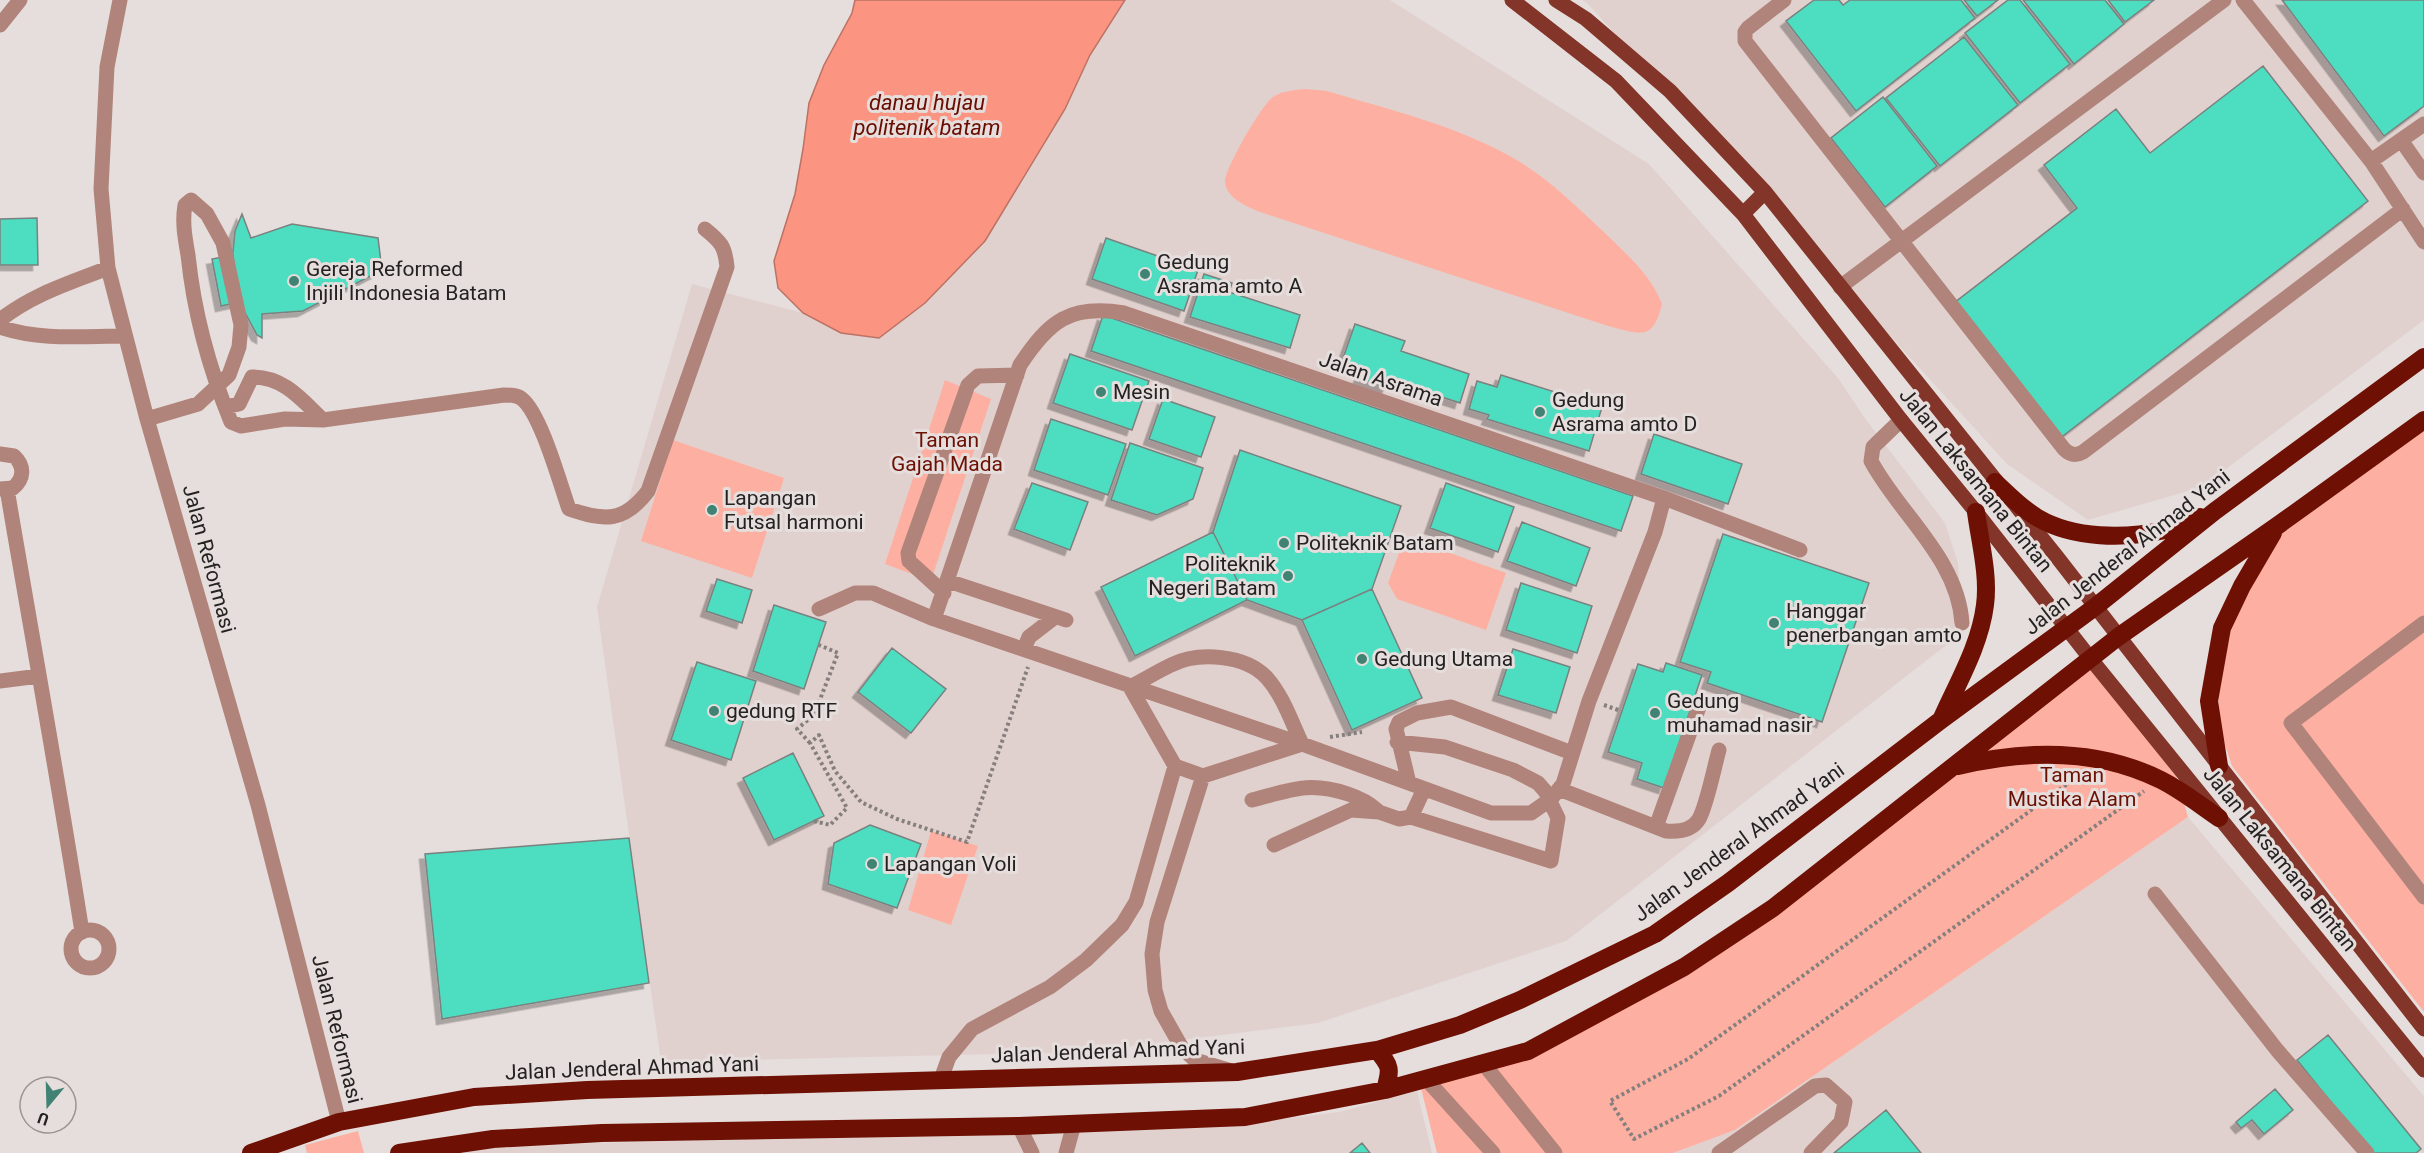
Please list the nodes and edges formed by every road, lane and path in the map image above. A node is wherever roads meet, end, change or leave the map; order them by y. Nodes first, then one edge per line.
1 (20, 0) edge
2 (120, 0) edge
3 (1512, 0) edge
4 (1556, 0) edge
5 (1784, 0) edge
6 (2224, 0) edge
7 (2243, 0) edge
8 (0, 25) edge
9 (2424, 124) edge
10 (2401, 140) junction
11 (2371, 160) junction
12 (2424, 173) edge
13 (1765, 192) junction
14 (2403, 209) junction
15 (1743, 214) junction
16 (705, 229) dead end
17 (1901, 239) junction
18 (2424, 242) edge
19 (108, 268) junction
20 (1840, 287) junction
21 (0, 320) edge
22 (0, 327) edge
23 (125, 336) junction
24 (2424, 357) edge
25 (1017, 375) junction
26 (216, 385) junction
27 (225, 407) junction
28 (147, 419) junction
29 (322, 420) junction
30 (1901, 420) junction
31 (2424, 420) edge
32 (0, 454) edge
33 (1995, 482) junction
34 (4, 489) edge
35 (1664, 498) junction
36 (2215, 511) junction
37 (1976, 512) junction
38 (2277, 526) junction
39 (1800, 550) dead end
40 (946, 587) junction
41 (2095, 607) junction
42 (819, 609) dead end
43 (934, 619) junction
44 (1962, 623) dead end
45 (2424, 623) edge
46 (2067, 627) junction
47 (2118, 637) junction
48 (819, 645) dead end
49 (1029, 651) junction
50 (2090, 658) junction
51 (39, 676) junction
52 (0, 681) edge
53 (1130, 687) junction
54 (1699, 707) dead end
55 (1941, 720) junction
56 (1397, 742) junction
57 (810, 743) junction
58 (1302, 744) junction
59 (1719, 750) dead end
60 (1572, 753) junction
61 (2101, 760) junction
62 (1175, 766) junction
63 (2219, 766) junction
64 (1953, 767) junction
65 (1203, 776) junction
66 (2160, 779) junction
67 (1408, 783) junction
68 (1424, 789) junction
69 (1554, 795) junction
70 (1252, 800) dead end
71 (1379, 812) junction
72 (1412, 817) junction
73 (2219, 818) junction
74 (814, 821) dead end
75 (1656, 828) junction
76 (1274, 845) dead end
77 (2155, 894) dead end
78 (2424, 897) edge
79 (82, 932) dead end
80 (2424, 1029) edge
81 (1377, 1050) junction
82 (1483, 1063) junction
83 (2422, 1064) edge
84 (1237, 1072) junction
85 (941, 1079) junction
86 (1426, 1080) junction
87 (1385, 1090) junction
88 (339, 1122) junction
89 (1074, 1124) junction
90 (1019, 1125) junction
91 (251, 1153) edge
92 (399, 1153) edge
93 (1032, 1153) edge
94 (1066, 1153) edge
95 (1493, 1153) edge
96 (1555, 1153) edge
97 (1719, 1153) edge
98 (1811, 1153) edge
99 (2367, 1153) edge

1 - 8 street
2 - 19 street, Jalan Reformasi
3 - 15 main road, Jalan Laksamana Bintan
4 - 13 main road, Jalan Laksamana Bintan
5 - 17 street
6 - 17 street
7 - 11 street
9 - 10 street
10 - 11 street
10 - 12 street
11 - 14 street
13 - 15 main road
13 - 20 main road, Jalan Laksamana Bintan
14 - 17 street
14 - 18 street
15 - 30 main road, Jalan Laksamana Bintan
16 - 29 street
17 - 20 street
19 - 21 street
19 - 23 street, Jalan Reformasi
20 - 33 main road, Jalan Laksamana Bintan
22 - 23 street
23 - 28 street, Jalan Reformasi
24 - 36 highway, Jalan Jenderal Ahmad Yani
25 - 35 street, Jalan Asrama
25 - 40 street, Jalan Asrama
25 - 40 street
26 - 26 street
26 - 27 street
26 - 28 street
27 - 29 street
27 - 29 street
28 - 88 street, Jalan Reformasi
30 - 37 main road, Jalan Laksamana Bintan
30 - 44 street
31 - 38 highway
32 - 34 street
33 - 36 highway
33 - 41 main road, Jalan Laksamana Bintan
34 - 51 street
35 - 39 street, Jalan Asrama
35 - 60 street
36 - 41 highway, Jalan Jenderal Ahmad Yani
37 - 46 main road, Jalan Laksamana Bintan
37 - 55 highway
38 - 47 highway
38 - 63 highway
40 - 43 street, Jalan Asrama
40 - 49 street
41 - 46 highway, Jalan Jenderal Ahmad Yani
41 - 47 main road, Jalan Laksamana Bintan
42 - 43 street
43 - 49 street
45 - 78 street
46 - 50 main road, Jalan Laksamana Bintan
46 - 55 highway, Jalan Jenderal Ahmad Yani
47 - 50 highway
47 - 63 main road, Jalan Laksamana Bintan
48 - 57 path
49 - 53 street
49 - 57 path
50 - 64 highway
50 - 73 main road, Jalan Laksamana Bintan
51 - 52 street
51 - 79 street
53 - 58 street
53 - 58 street
53 - 62 street
54 - 75 street
55 - 81 highway, Jalan Jenderal Ahmad Yani
56 - 60 street
56 - 67 street
56 - 69 street
57 - 74 path
58 - 65 street
58 - 67 street
59 - 75 street
60 - 69 street
61 - 64 highway
61 - 66 highway
61 - 66 path
62 - 65 street
62 - 85 street
63 - 80 main road, Jalan Laksamana Bintan
64 - 82 highway
65 - 84 street
66 - 73 highway
67 - 68 street
68 - 69 street
68 - 72 street
69 - 72 street
69 - 75 street
70 - 71 street
71 - 72 street
71 - 76 street
73 - 83 main road, Jalan Laksamana Bintan
77 - 99 street
81 - 84 highway, Jalan Jenderal Ahmad Yani
81 - 87 highway
82 - 86 highway
82 - 96 street
84 - 85 highway, Jalan Jenderal Ahmad Yani
85 - 88 highway, Jalan Jenderal Ahmad Yani
86 - 87 highway
86 - 95 street
87 - 89 highway
88 - 91 highway, Jalan Jenderal Ahmad Yani
89 - 90 highway
89 - 94 street
90 - 92 highway
90 - 93 street
97 - 98 street

